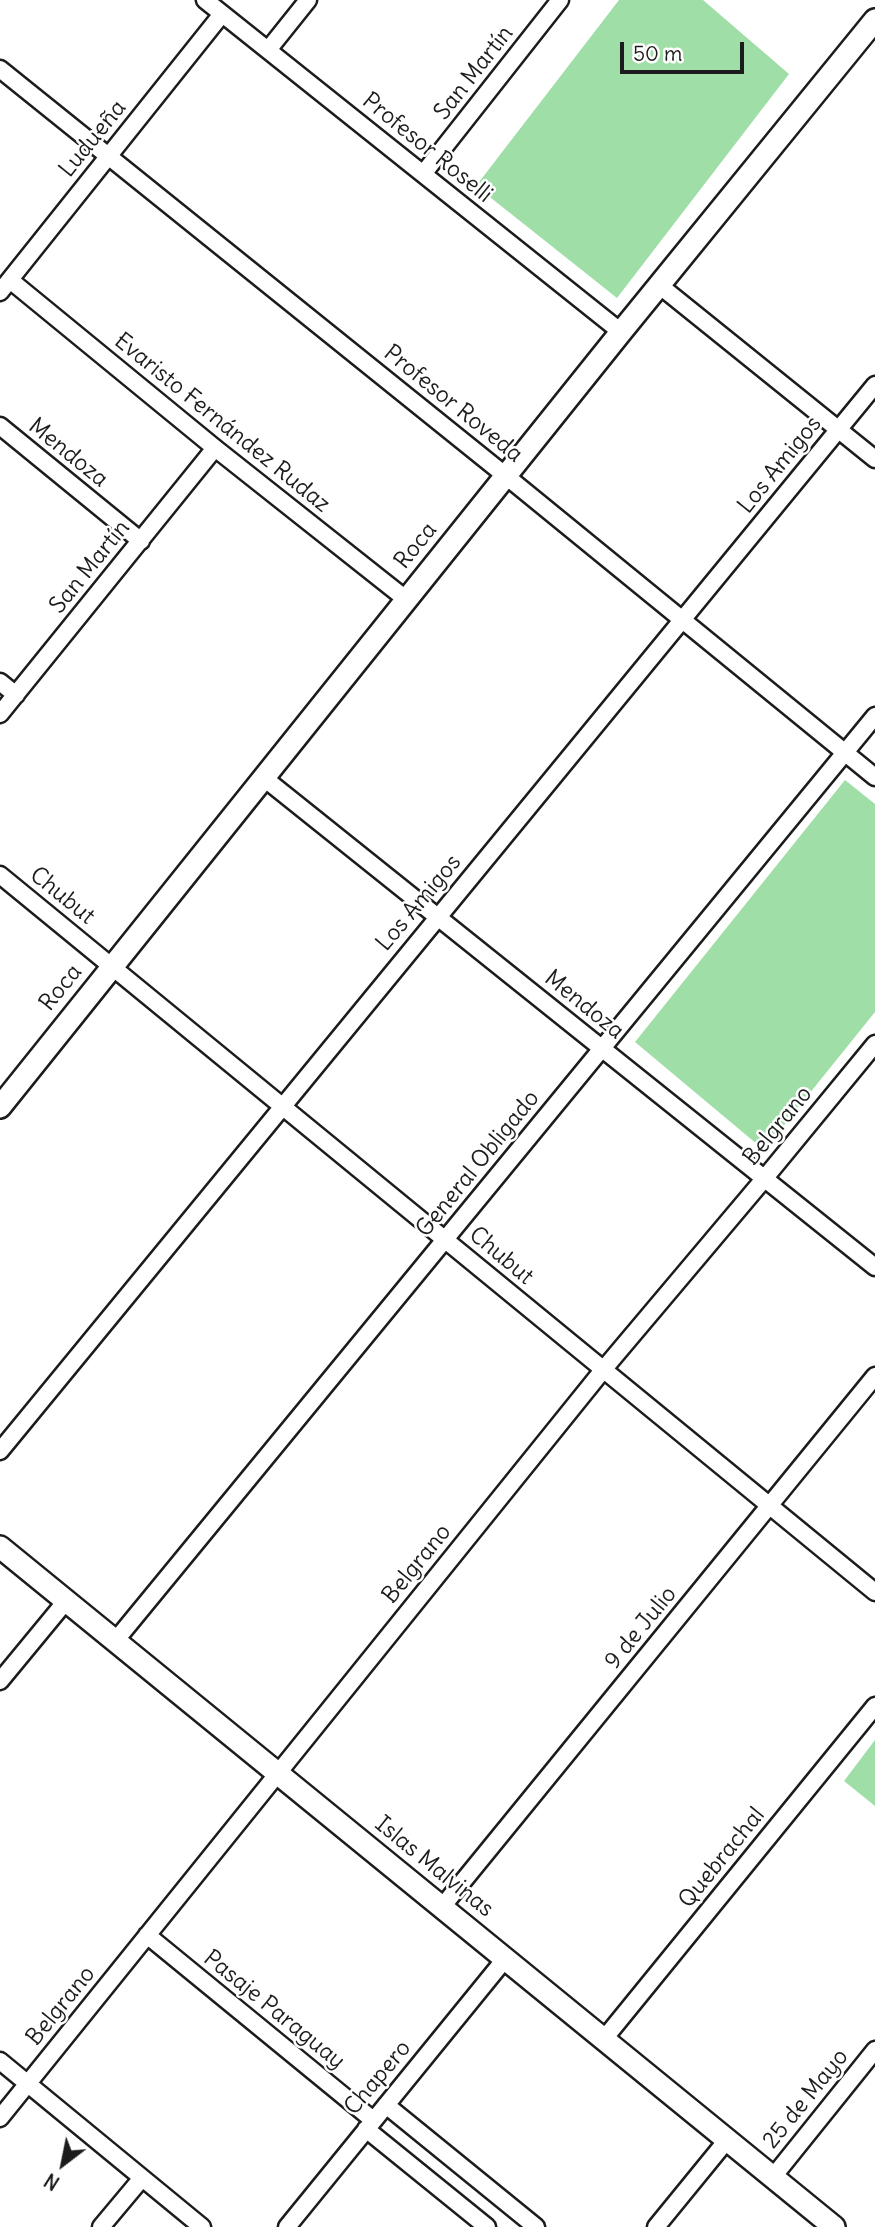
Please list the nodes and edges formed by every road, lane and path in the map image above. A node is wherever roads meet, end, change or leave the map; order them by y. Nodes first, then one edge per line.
1 (205, 0) edge
2 (308, 0) edge
3 (560, 0) edge
4 (222, 14) junction
5 (875, 20) edge
6 (268, 50) junction
7 (0, 69) edge
8 (108, 156) junction
9 (422, 174) junction
10 (659, 285) junction
11 (5, 286) edge
12 (621, 332) junction
13 (875, 385) edge
14 (0, 426) edge
15 (838, 430) junction
16 (215, 448) junction
17 (875, 460) edge
18 (506, 476) junction
19 (141, 541) junction
20 (407, 600) junction
21 (683, 621) junction
22 (0, 682) edge
23 (16, 695) junction
24 (0, 714) edge
25 (875, 716) edge
26 (845, 753) junction
27 (875, 777) edge
28 (264, 778) junction
29 (0, 874) edge
30 (437, 917) junction
31 (113, 966) junction
32 (875, 1044) edge
33 (602, 1048) junction
34 (0, 1107) edge
35 (281, 1107) junction
36 (764, 1179) junction
37 (445, 1240) junction
38 (875, 1267) edge
39 (603, 1370) junction
40 (875, 1376) edge
41 (0, 1451) edge
42 (770, 1506) junction
43 (0, 1547) edge
44 (875, 1592) edge
45 (66, 1601) junction
46 (116, 1640) junction
47 (0, 1681) edge
48 (875, 1706) edge
49 (277, 1773) junction
50 (442, 1908) junction
51 (147, 1935) junction
52 (505, 1959) junction
53 (604, 2039) junction
54 (875, 2050) edge
55 (0, 2061) edge
56 (27, 2084) junction
57 (386, 2105) junction
58 (0, 2118) edge
59 (370, 2124) junction
60 (727, 2140) junction
61 (773, 2177) junction
62 (142, 2178) junction
63 (102, 2227) edge
64 (202, 2227) edge
65 (287, 2227) edge
66 (487, 2227) edge
67 (536, 2227) edge
68 (656, 2227) edge
69 (834, 2227) edge

1 - 4 street, Profesor Roselli
2 - 6 street
3 - 9 street, San Martín
4 - 6 street, Profesor Roselli
4 - 8 street, Ludueña
5 - 10 street, Roca
6 - 9 street, Profesor Roselli
7 - 8 street, Profesor Roveda
8 - 11 street, Ludueña
8 - 18 street, Profesor Roveda
9 - 12 street, Profesor Roselli
10 - 12 street, Roca
10 - 15 street
11 - 16 street, Evaristo Fernández Rudaz
12 - 18 street, Roca
13 - 15 street, Los Amigos
14 - 19 street, Mendoza
15 - 17 street
15 - 21 street, Los Amigos
16 - 19 street, San Martín
16 - 20 street, Evaristo Fernández Rudaz
18 - 20 street, Roca
18 - 21 street, Profesor Roveda
19 - 23 street, San Martín
20 - 28 street, Roca
21 - 26 street, Profesor Roveda
21 - 30 street, Los Amigos
22 - 23 street
23 - 24 street, San Martín
25 - 26 street, General Obligado
26 - 27 street, Profesor Roveda
26 - 33 street, General Obligado
28 - 30 street, Mendoza
28 - 31 street, Roca
29 - 31 street, Chubut
30 - 33 street, Mendoza
30 - 35 street, Los Amigos
31 - 34 street, Roca
31 - 35 street, Chubut
32 - 36 street, Belgrano
33 - 36 street, Mendoza
33 - 37 street, General Obligado
35 - 37 street, Chubut
35 - 41 street, Los Amigos
36 - 38 street, Mendoza
36 - 39 street, Belgrano
37 - 39 street, Chubut
37 - 46 street, General Obligado
39 - 42 street, Chubut
39 - 49 street, Belgrano
40 - 42 street, 9 de Julio
42 - 44 street, Chubut
42 - 50 street, 9 de Julio
43 - 45 street, Islas Malvinas
45 - 46 street, Islas Malvinas
45 - 47 street
46 - 49 street, Islas Malvinas
48 - 53 street, Quebrachal
49 - 50 street, Islas Malvinas
49 - 51 street, Belgrano
50 - 52 street, Islas Malvinas
51 - 56 street, Belgrano
51 - 59 street, Pasaje Paraguay
52 - 53 street, Islas Malvinas
52 - 57 street, Chapero
53 - 60 street, Islas Malvinas
54 - 61 street, 25 de Mayo
55 - 56 street
56 - 58 street, Belgrano
56 - 62 street
57 - 59 street, Chapero
57 - 67 street
59 - 65 street, Chapero
59 - 66 street, Pasaje Paraguay
60 - 61 street, Islas Malvinas
60 - 68 street
61 - 69 street, Islas Malvinas
62 - 63 street
62 - 64 street

